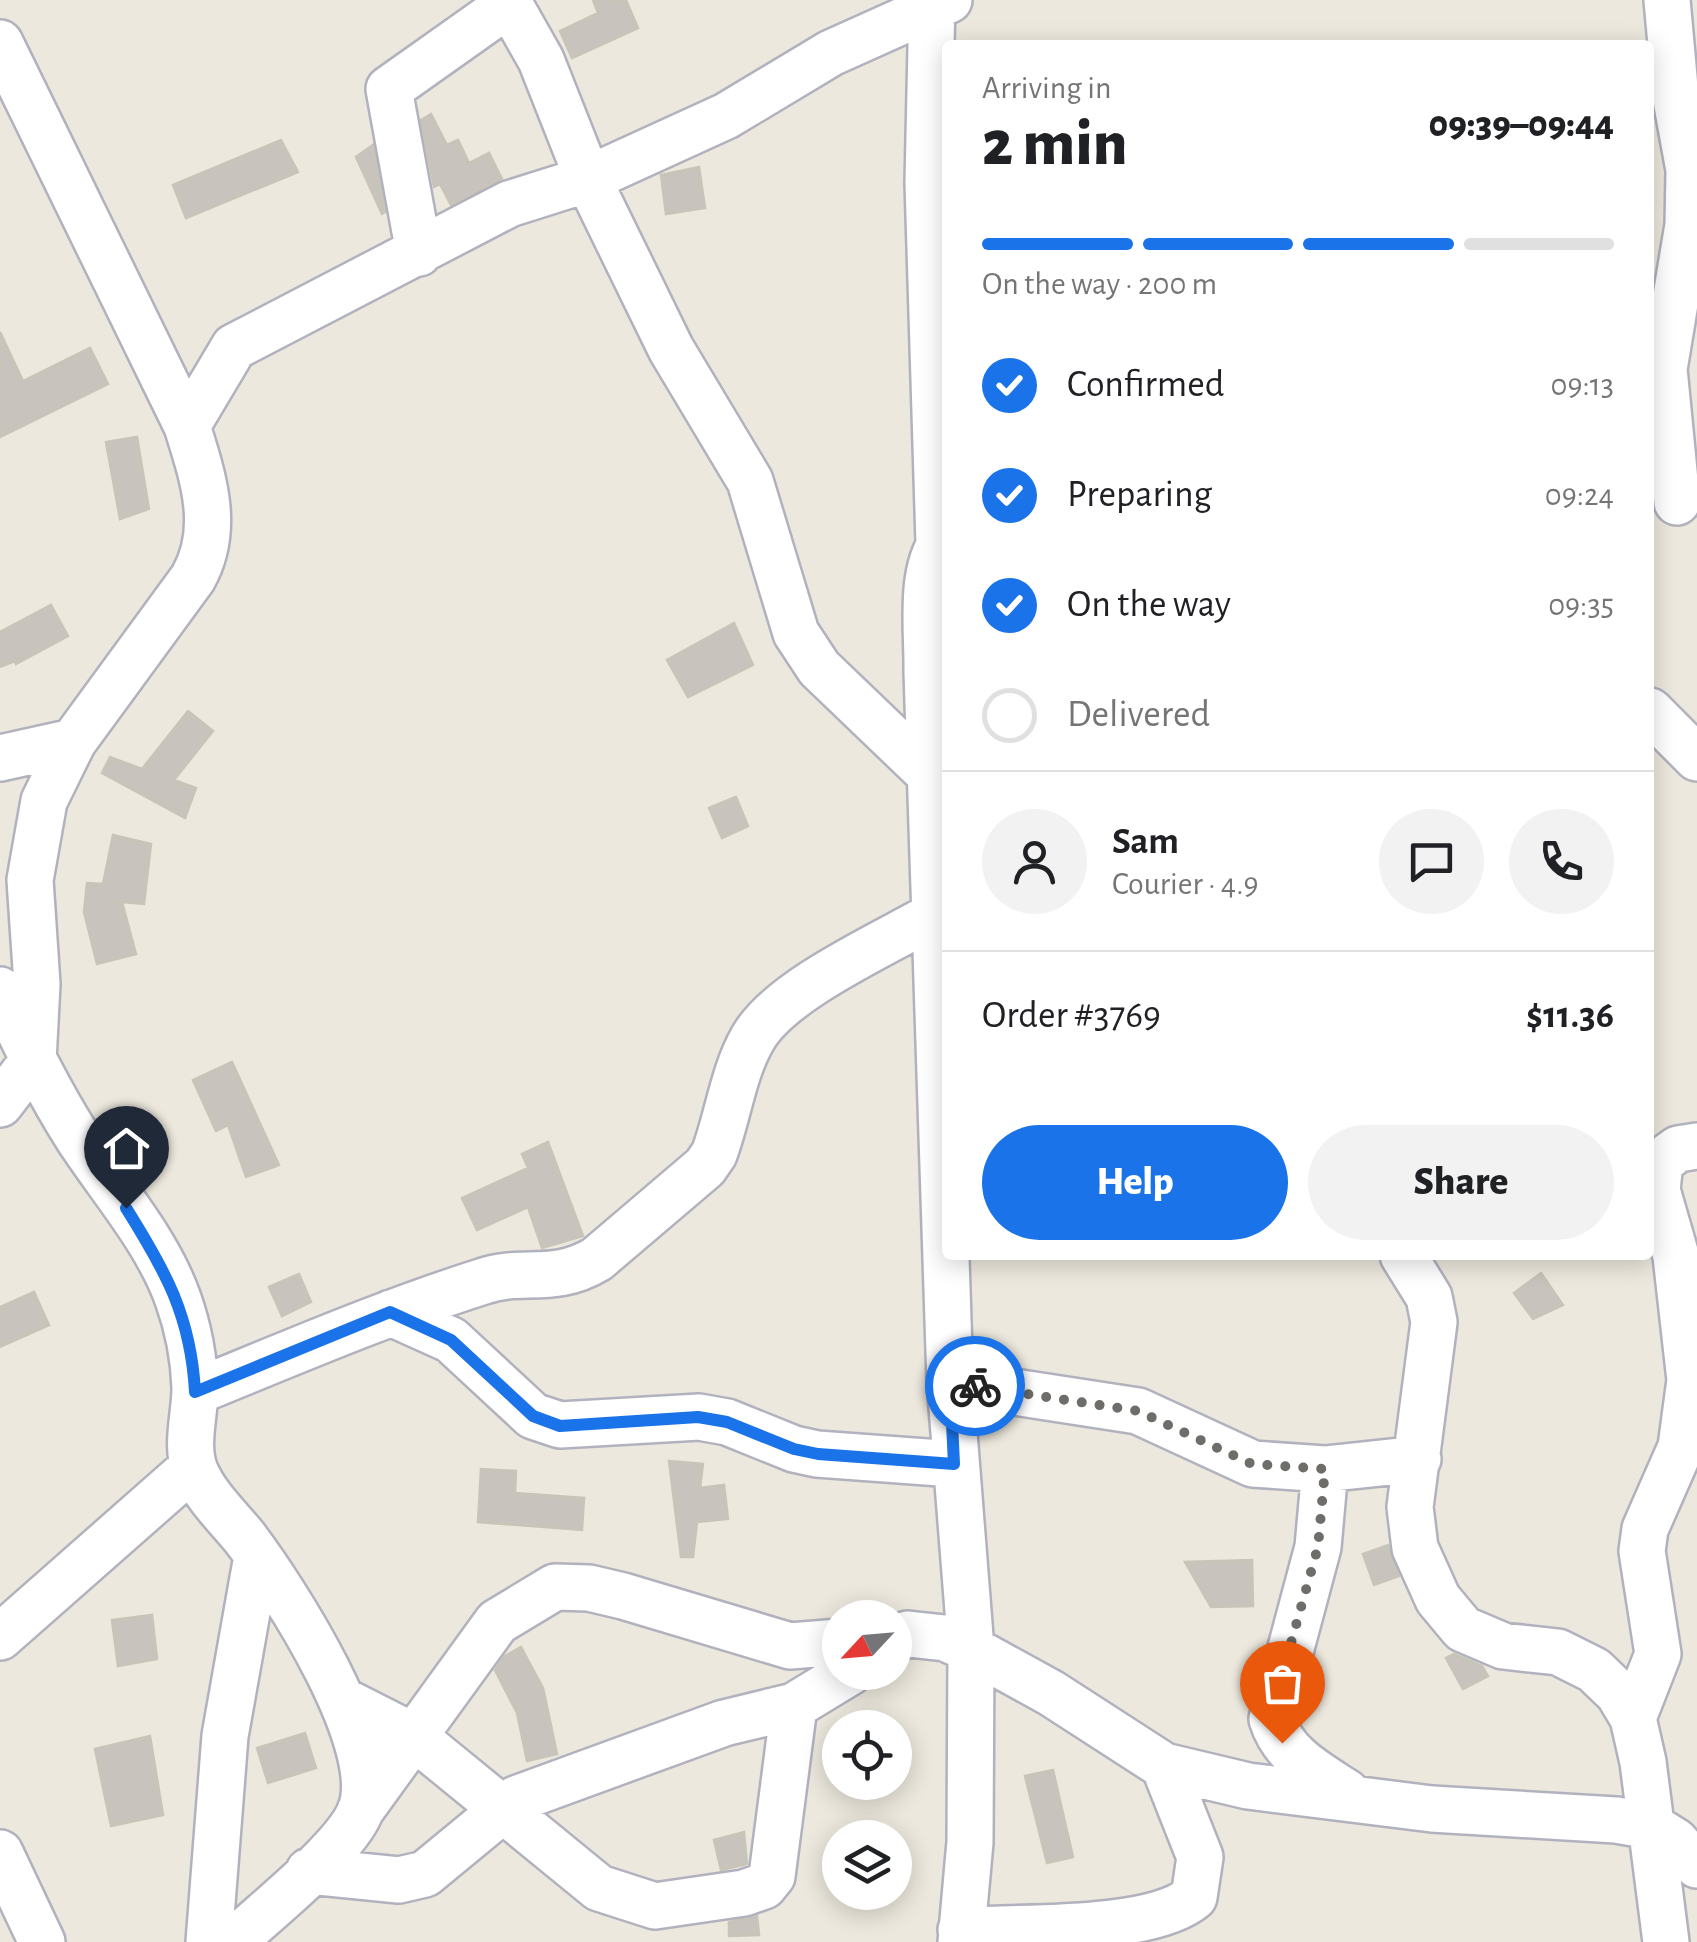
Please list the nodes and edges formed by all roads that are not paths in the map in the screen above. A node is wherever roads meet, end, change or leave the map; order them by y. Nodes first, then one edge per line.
1 (1667, 0) edge
2 (508, 2) edge
3 (938, 2) edge
4 (0, 44) edge
5 (1694, 168) edge
6 (588, 179) junction
7 (418, 253) junction
8 (187, 426) junction
9 (1675, 502) edge
10 (942, 514) edge
11 (942, 540) edge
12 (1654, 715) edge
13 (73, 742) junction
14 (0, 758) edge
15 (1697, 758) edge
16 (939, 784) edge
17 (936, 914) junction
18 (0, 990) edge
19 (33, 1061) junction
20 (0, 1104) edge
21 (942, 1115) edge
22 (1697, 1146) edge
23 (946, 1260) edge
24 (1406, 1260) edge
25 (390, 1312) junction
26 (950, 1382) junction
27 (195, 1392) junction
28 (1418, 1459) junction
29 (954, 1464) junction
30 (193, 1467) junction
31 (1325, 1469) junction
32 (256, 1556) junction
33 (912, 1634) edge
34 (0, 1637) edge
35 (822, 1643) edge
36 (971, 1649) junction
37 (822, 1689) edge
38 (344, 1700) junction
39 (794, 1706) junction
40 (1633, 1718) junction
41 (413, 1736) junction
42 (1164, 1766) junction
43 (1352, 1796) junction
44 (503, 1809) junction
45 (360, 1811) junction
46 (1650, 1826) junction
47 (0, 1853) edge
48 (1697, 1865) edge
49 (308, 1871) junction
50 (961, 1936) edge
51 (42, 1942) edge
52 (210, 1942) edge
53 (233, 1942) edge
54 (1666, 1942) edge

1 - 5 street
2 - 6 street
2 - 7 street
3 - 6 street
3 - 10 street
4 - 8 street
5 - 9 street
6 - 7 street
6 - 16 street
7 - 8 street
8 - 13 street
11 - 16 street
12 - 15 street
13 - 14 street
13 - 19 street
16 - 17 street
17 - 21 street
17 - 25 street
18 - 19 street
19 - 20 street
19 - 27 street
22 - 40 street
23 - 26 street
24 - 28 street
25 - 27 street
25 - 29 street
26 - 29 street
26 - 31 street
27 - 30 street
28 - 31 street
28 - 40 street
29 - 36 street
30 - 32 street
30 - 34 street
31 - 43 street
32 - 38 street
32 - 52 street
33 - 36 street
35 - 41 street
36 - 42 street
36 - 50 street
37 - 39 street
38 - 41 street
38 - 45 street
39 - 44 street
39 - 44 street
40 - 46 street
41 - 44 street
41 - 45 street
42 - 43 street
42 - 50 street
43 - 46 street
44 - 49 street
45 - 49 street
46 - 48 street
46 - 54 street
47 - 51 street
49 - 53 street

